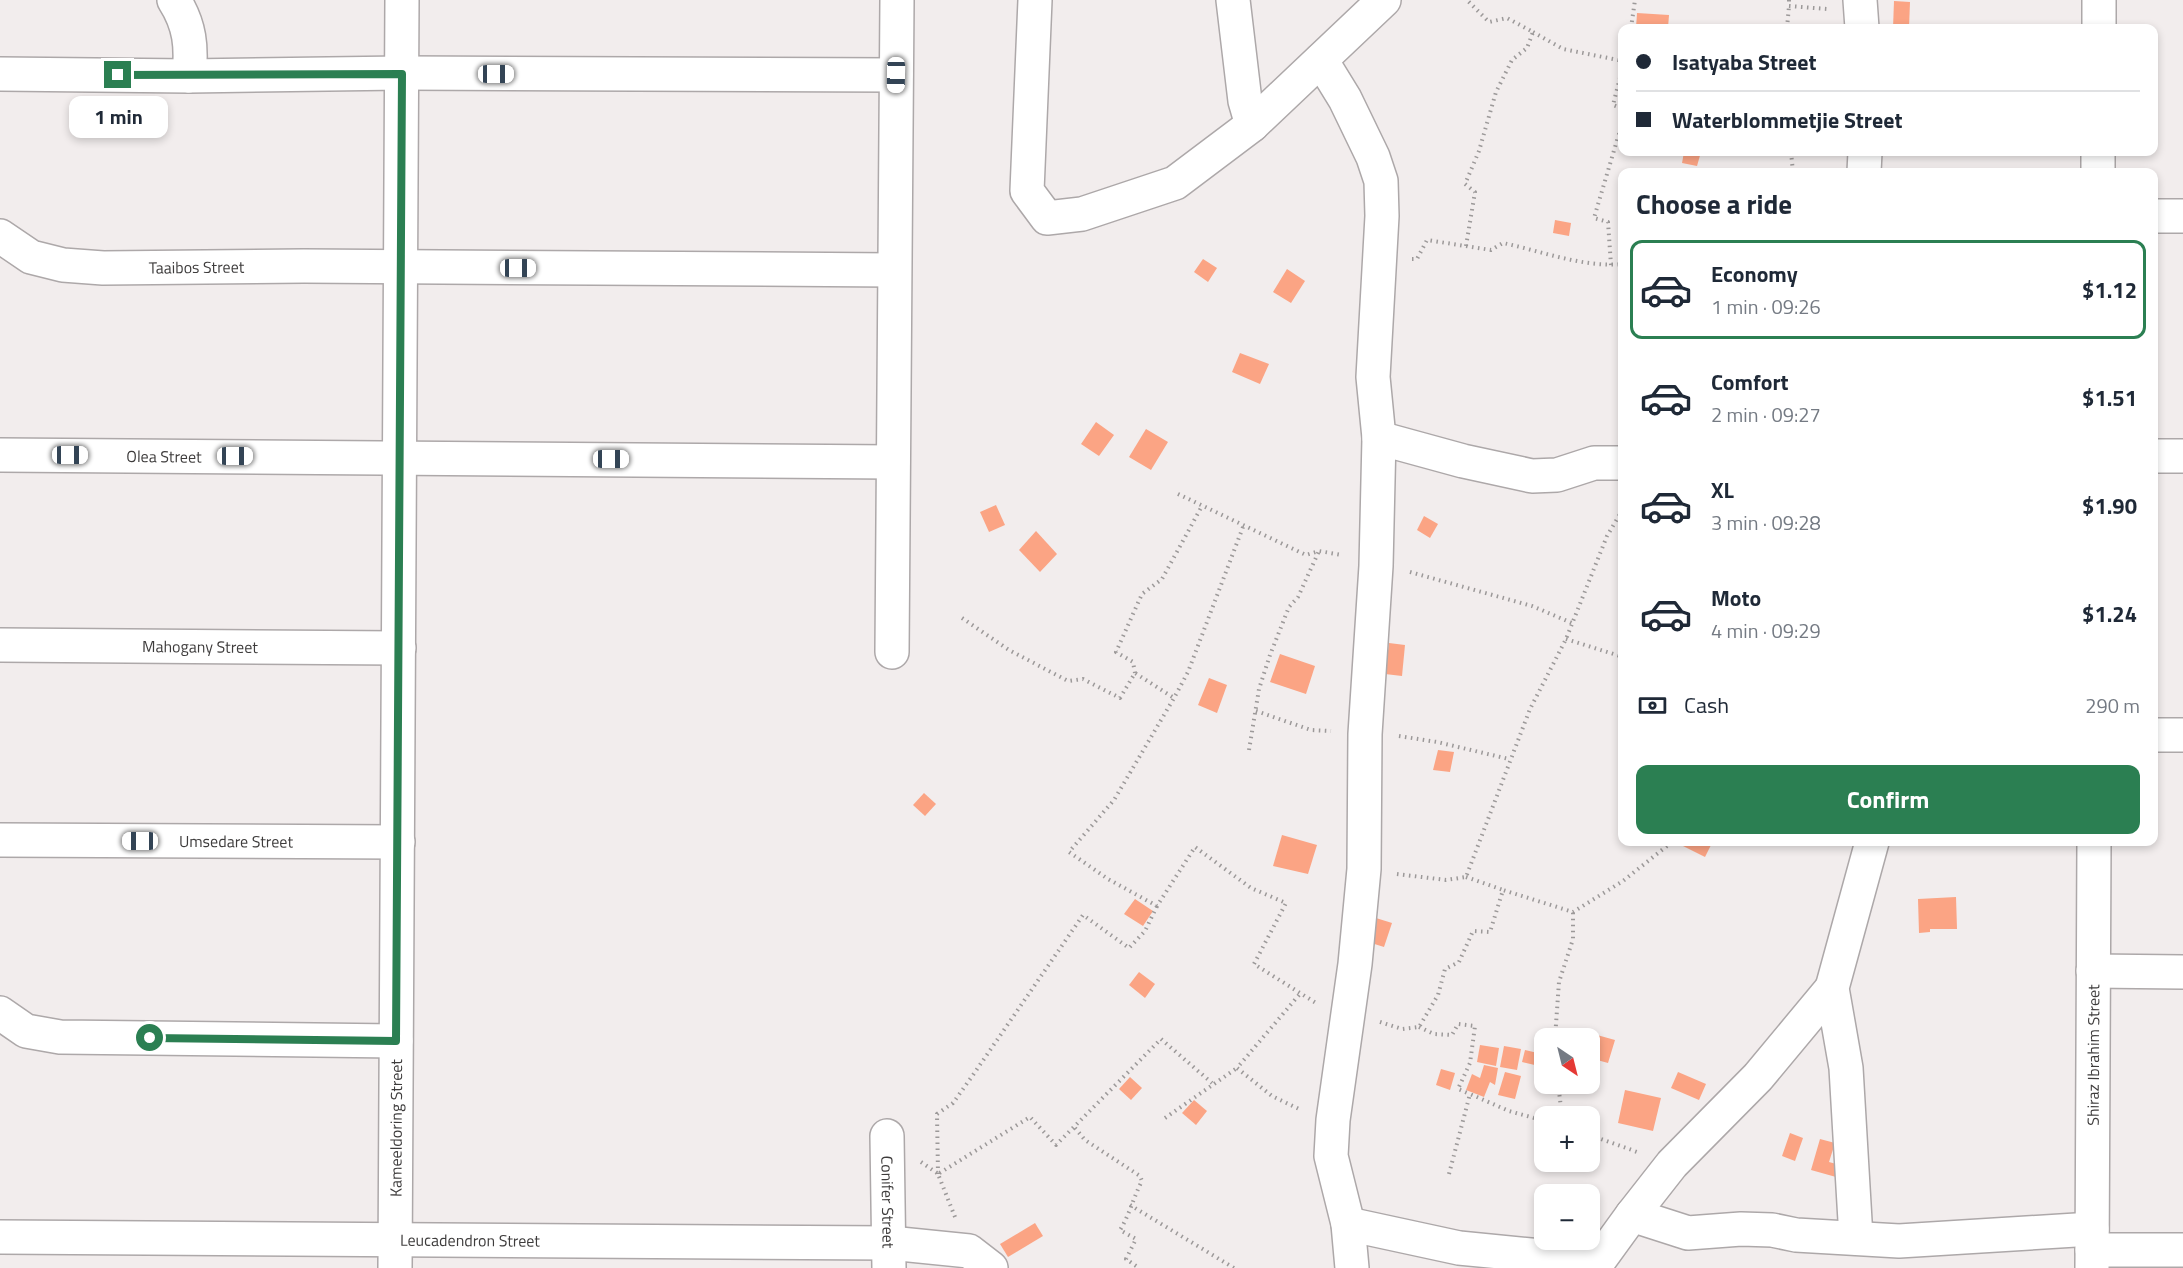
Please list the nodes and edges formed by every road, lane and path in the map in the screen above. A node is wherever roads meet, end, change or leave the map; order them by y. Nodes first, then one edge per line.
1 (174, 0) edge
2 (402, 0) edge
3 (897, 0) edge
4 (1035, 0) edge
5 (1233, 0) edge
6 (1467, 0) edge
7 (1635, 0) edge
8 (1789, 0) edge
9 (2099, 0) edge
10 (1789, 6) junction
11 (1369, 7) edge
12 (1861, 14) edge
13 (1632, 24) edge
14 (1787, 24) edge
15 (2099, 24) edge
16 (1533, 32) junction
17 (1321, 60) junction
18 (1618, 60) edge
19 (0, 74) edge
20 (402, 74) junction
21 (896, 75) junction
22 (189, 76) junction
23 (1618, 86) edge
24 (1618, 107) edge
25 (1252, 125) junction
26 (1618, 146) edge
27 (2158, 216) edge
28 (2183, 216) edge
29 (0, 236) edge
30 (1466, 246) junction
31 (1381, 258) junction
32 (1618, 264) edge
33 (1611, 265) junction
34 (401, 268) junction
35 (894, 270) junction
36 (1378, 438) junction
37 (0, 455) edge
38 (400, 456) junction
39 (2158, 456) edge
40 (2183, 456) edge
41 (893, 462) junction
42 (1618, 463) edge
43 (1178, 494) dead end
44 (1202, 506) junction
45 (1618, 517) edge
46 (1243, 526) junction
47 (1319, 551) junction
48 (1376, 566) junction
49 (962, 618) dead end
50 (1572, 623) junction
51 (1566, 639) junction
52 (0, 645) edge
53 (399, 648) junction
54 (892, 652) dead end
55 (1618, 655) edge
56 (1135, 673) junction
57 (1174, 698) junction
58 (1256, 711) junction
59 (1365, 734) junction
60 (2158, 735) edge
61 (2183, 735) edge
62 (1249, 750) dead end
63 (1509, 759) junction
64 (0, 840) edge
65 (398, 842) junction
66 (1667, 846) edge
67 (1871, 846) edge
68 (2094, 846) edge
69 (1364, 869) junction
70 (1466, 877) junction
71 (1503, 890) junction
72 (1158, 906) junction
73 (1573, 912) junction
74 (2093, 971) junction
75 (2183, 972) edge
76 (1832, 988) junction
77 (1299, 995) junction
78 (0, 1013) edge
79 (1347, 1013) junction
80 (1419, 1027) junction
81 (1556, 1028) edge
82 (396, 1041) junction
83 (1238, 1068) junction
84 (1212, 1083) junction
85 (1470, 1094) junction
86 (1165, 1118) dead end
87 (1534, 1118) edge
88 (1333, 1120) junction
89 (1075, 1128) junction
90 (887, 1136) dead end
91 (1600, 1139) edge
92 (1672, 1164) junction
93 (938, 1174) junction
94 (1449, 1174) dead end
95 (1130, 1205) junction
96 (1632, 1215) junction
97 (1348, 1224) junction
98 (0, 1237) edge
99 (1856, 1238) junction
100 (2092, 1249) edge
101 (2183, 1250) edge
102 (395, 1254) edge
103 (889, 1255) edge
104 (966, 1255) edge
105 (1899, 1255) edge
106 (1595, 1267) edge
107 (1139, 1268) edge
108 (1234, 1268) edge
109 (1352, 1268) edge

1 - 22 street
2 - 20 street, Kameeldoring Street
3 - 21 street
4 - 25 street
5 - 25 street
6 - 16 path
7 - 13 path
8 - 10 path
9 - 15 street
10 - 12 path
10 - 14 path
11 - 17 street
16 - 18 path
16 - 30 path
17 - 25 street
17 - 31 street
19 - 22 street
20 - 21 street
20 - 22 street
20 - 34 street, Kameeldoring Street
21 - 35 street
23 - 24 path
26 - 33 path
27 - 28 street
29 - 34 street, Taaibos Street
30 - 31 path
30 - 33 path
31 - 36 street
32 - 33 path
34 - 35 street, Taaibos Street
34 - 38 street, Kameeldoring Street
35 - 41 street
36 - 42 street
36 - 48 street
37 - 38 street, Olea Street
38 - 41 street, Olea Street
38 - 53 street, Kameeldoring Street
39 - 40 street
41 - 54 street
43 - 44 path
44 - 46 path
44 - 56 path
45 - 50 path
46 - 47 path
46 - 57 path
47 - 48 path
47 - 58 path
48 - 50 path
48 - 59 street
49 - 56 path
50 - 51 path
51 - 55 path
51 - 63 path
52 - 53 street, Mahogany Street
53 - 65 street, Kameeldoring Street
56 - 57 path
57 - 72 path
58 - 59 path
58 - 62 path
59 - 63 path
59 - 69 street
60 - 61 street
63 - 70 path
64 - 65 street, Umsedare Street
65 - 82 street, Kameeldoring Street
66 - 73 path
67 - 76 street
68 - 74 street, Shiraz Ibrahim Street
69 - 70 path
69 - 79 street
70 - 71 path
71 - 73 path
71 - 80 path
72 - 77 path
72 - 93 path
73 - 81 path
74 - 75 street
74 - 100 street, Shiraz Ibrahim Street
76 - 92 street
76 - 99 street
77 - 79 path
77 - 83 path
78 - 82 street
79 - 80 path
79 - 88 street
80 - 85 path
82 - 102 street, Kameeldoring Street
83 - 84 path
83 - 88 path
84 - 86 path
84 - 89 path
85 - 87 path
85 - 94 path
88 - 97 street
89 - 93 path
89 - 95 path
90 - 103 street, Conifer Street
91 - 92 path
92 - 96 street
93 - 104 path
95 - 107 path
95 - 108 path
96 - 99 street
96 - 106 street
97 - 106 street
97 - 109 street
98 - 102 street, Leucadendron Street
99 - 105 street
100 - 101 street
100 - 105 street
102 - 103 street, Leucadendron Street
103 - 104 street, Leucadendron Street

